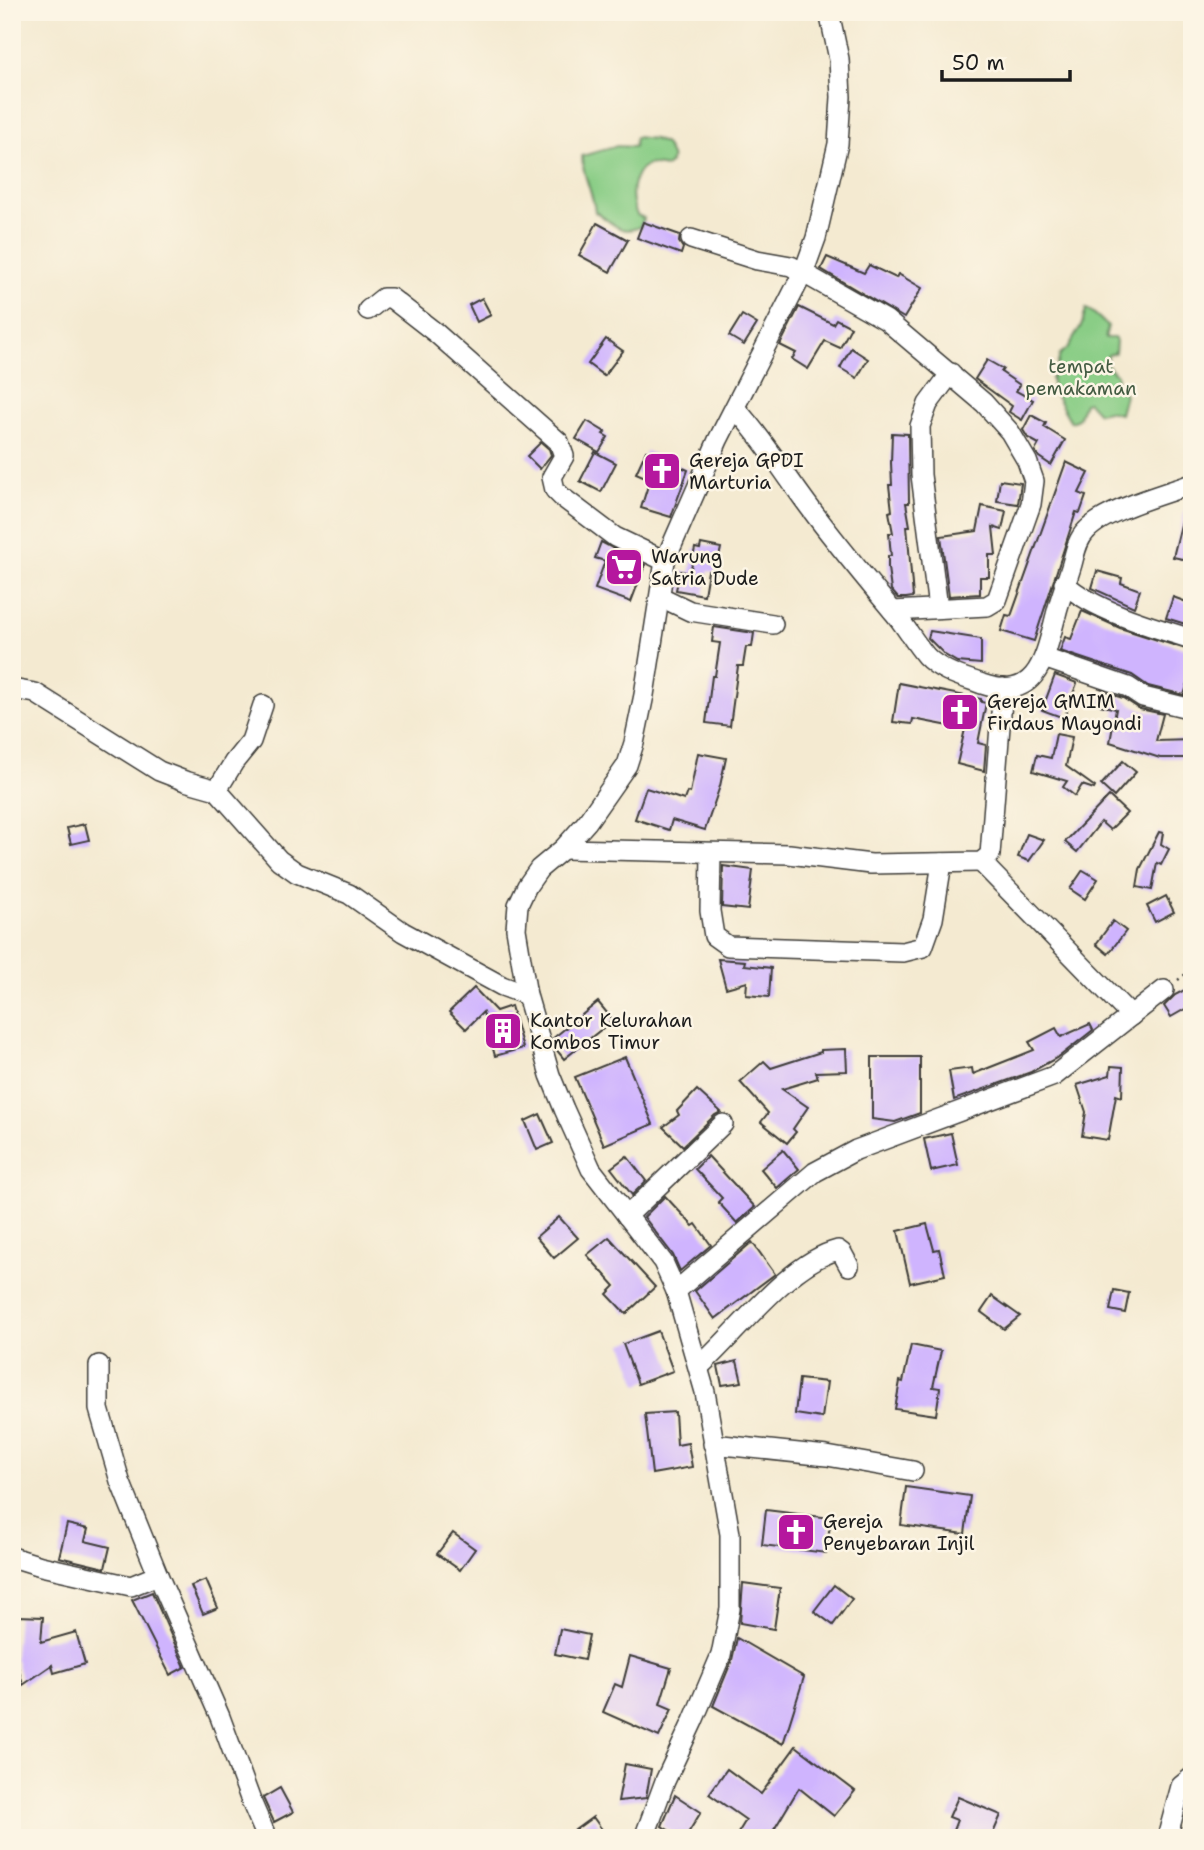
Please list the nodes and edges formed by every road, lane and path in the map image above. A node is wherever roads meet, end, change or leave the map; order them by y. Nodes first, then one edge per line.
1 (829, 12) edge
2 (691, 240) dead end
3 (804, 271) junction
4 (368, 310) dead end
5 (951, 373) junction
6 (735, 408) junction
7 (1192, 484) edge
8 (665, 561) junction
9 (1065, 583) junction
10 (661, 597) junction
11 (939, 607) junction
12 (893, 611) junction
13 (773, 624) dead end
14 (1192, 639) edge
15 (1044, 658) junction
16 (1003, 688) junction
17 (12, 689) edge
18 (263, 705) dead end
19 (1192, 709) edge
20 (218, 790) junction
21 (563, 849) junction
22 (711, 852) junction
23 (981, 862) junction
24 (942, 863) junction
25 (1164, 990) dead end
26 (527, 995) junction
27 (1131, 1016) junction
28 (723, 1124) dead end
29 (627, 1216) junction
30 (849, 1266) dead end
31 (676, 1291) junction
32 (99, 1365) dead end
33 (699, 1367) junction
34 (713, 1444) junction
35 (913, 1471) dead end
36 (12, 1557) edge
37 (158, 1575) junction
38 (1192, 1777) edge
39 (267, 1838) edge
40 (644, 1838) edge
41 (1167, 1838) edge

1 - 3 street
2 - 3 street
3 - 5 street
3 - 6 street
4 - 8 street
5 - 11 street
5 - 11 street
6 - 8 street
6 - 12 street
7 - 9 street
8 - 10 street
9 - 14 street
9 - 15 street
10 - 13 street
10 - 21 street
11 - 12 street
12 - 16 street
15 - 16 street
15 - 19 street
16 - 23 street
17 - 20 street
18 - 20 street
20 - 26 street
21 - 22 street
21 - 26 street
22 - 24 street
22 - 24 street
23 - 24 street
23 - 27 street
25 - 27 street
26 - 29 street
27 - 31 street
28 - 29 street
29 - 31 street
30 - 33 street
31 - 33 street
32 - 37 street
33 - 34 street
34 - 35 street
34 - 40 street
36 - 37 street
37 - 39 street
38 - 41 street

